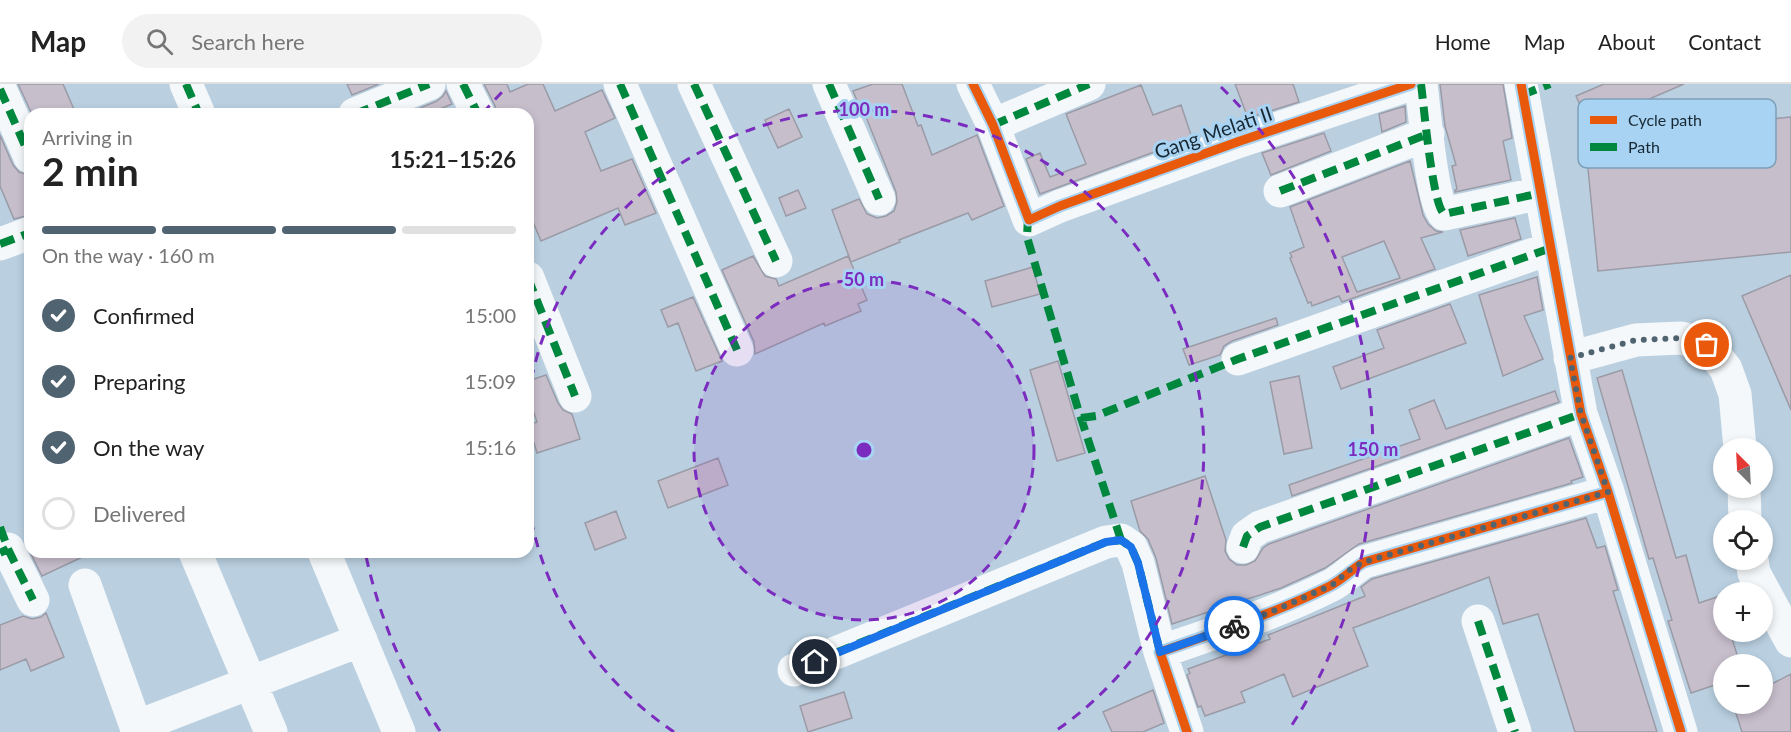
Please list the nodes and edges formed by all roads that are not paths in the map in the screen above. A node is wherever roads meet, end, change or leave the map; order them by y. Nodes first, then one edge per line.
1 (186, 84) edge
2 (429, 84) edge
3 (463, 84) edge
4 (620, 84) edge
5 (694, 84) edge
6 (829, 84) edge
7 (973, 84) edge
8 (1089, 84) edge
9 (1411, 84) edge
10 (1421, 84) edge
11 (1531, 88) edge
12 (0, 89) edge
13 (196, 108) edge
14 (370, 108) edge
15 (474, 108) edge
16 (993, 125) junction
17 (1428, 134) junction
18 (24, 143) edge
19 (1280, 190) dead end
20 (1541, 193) junction
21 (879, 199) dead end
22 (24, 235) edge
23 (0, 244) edge
24 (1551, 248) junction
25 (776, 261) dead end
26 (534, 293) edge
27 (737, 350) dead end
28 (1570, 358) junction
29 (1238, 360) dead end
30 (575, 396) dead end
31 (1581, 414) junction
32 (1739, 438) edge
33 (1608, 492) junction
34 (3, 543) edge
35 (1243, 547) dead end
36 (198, 558) edge
37 (327, 558) edge
38 (1754, 570) edge
39 (85, 585) dead end
40 (33, 600) dead end
41 (1478, 621) dead end
42 (361, 640) junction
43 (1791, 641) edge
44 (1160, 652) junction
45 (794, 670) dead end
46 (251, 684) junction
47 (137, 729) edge
48 (271, 732) edge
49 (399, 732) edge
50 (1187, 732) edge
51 (1515, 732) edge
52 (1681, 732) edge

1 - 13 street
2 - 14 street
3 - 15 street
4 - 27 street
5 - 25 street
6 - 21 street
7 - 16 street
8 - 16 street
9 - 16 street, Gang Melati II
10 - 17 street
11 - 20 street
12 - 18 street
17 - 19 street
17 - 20 street
20 - 24 street
22 - 23 street
24 - 28 street
24 - 29 street
26 - 30 street
28 - 31 street
28 - 32 street
31 - 33 street
31 - 35 street
33 - 44 street
33 - 52 street
34 - 40 street
36 - 46 street
37 - 42 street
38 - 43 street
39 - 47 street
41 - 51 street
42 - 46 street
42 - 49 street
44 - 45 street
44 - 50 street
46 - 47 street
46 - 48 street

